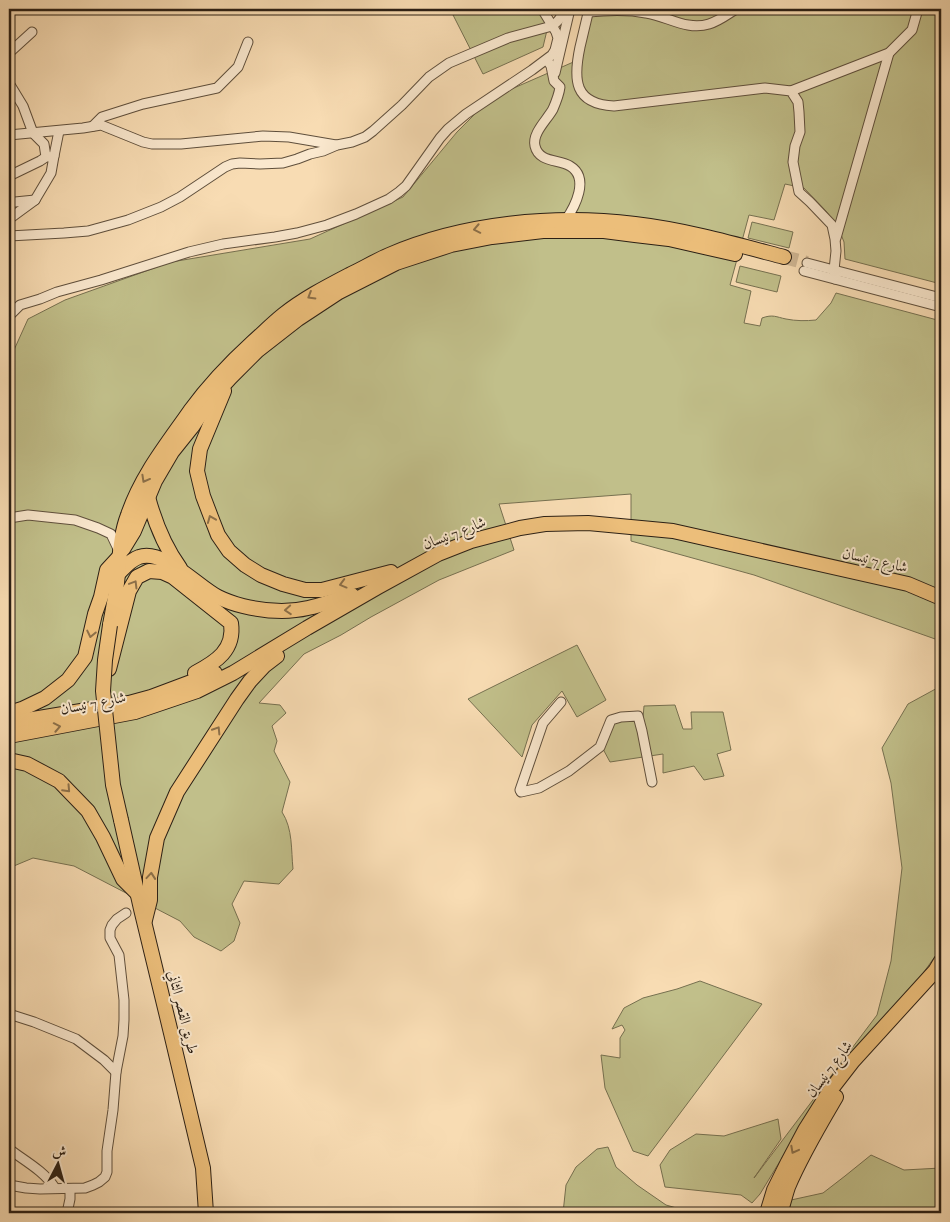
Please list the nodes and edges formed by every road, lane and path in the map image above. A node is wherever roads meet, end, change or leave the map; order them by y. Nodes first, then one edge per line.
1 (542, 9) edge
2 (736, 9) edge
3 (918, 9) edge
4 (567, 10) edge
5 (589, 10) edge
6 (552, 26) junction
7 (32, 32) dead end
8 (248, 42) dead end
9 (9, 53) edge
10 (889, 53) junction
11 (547, 60) junction
12 (554, 80) junction
13 (9, 83) edge
14 (792, 91) junction
15 (92, 127) junction
16 (59, 130) junction
17 (33, 133) junction
18 (9, 135) edge
19 (338, 145) junction
20 (50, 157) junction
21 (9, 176) edge
22 (35, 200) junction
23 (9, 204) edge
24 (9, 220) edge
25 (565, 221) junction
26 (9, 236) edge
27 (835, 239) junction
28 (806, 267) tunnel mouth
29 (835, 275) junction
30 (941, 298) edge
31 (941, 307) edge
32 (9, 316) edge
33 (230, 378) junction
34 (148, 497) junction
35 (9, 518) edge
36 (120, 555) junction
37 (184, 572) junction
38 (391, 572) junction
39 (118, 574) junction
40 (941, 588) edge
41 (352, 595) junction
42 (941, 598) edge
43 (114, 627) junction
44 (307, 628) junction
45 (151, 697) junction
46 (561, 702) dead end
47 (9, 713) edge
48 (9, 723) edge
49 (9, 736) edge
50 (9, 760) edge
51 (652, 782) dead end
52 (138, 895) junction
53 (126, 913) dead end
54 (144, 923) junction
55 (941, 960) edge
56 (941, 977) edge
57 (9, 1014) edge
58 (116, 1072) junction
59 (9, 1149) edge
60 (9, 1185) edge
61 (55, 1188) junction
62 (70, 1189) junction
63 (67, 1213) edge
64 (206, 1213) edge
65 (767, 1213) edge
66 (780, 1213) edge

1 - 6 street
2 - 5 street
3 - 10 street
4 - 6 street
4 - 12 street
5 - 14 street
6 - 11 street
6 - 19 street
7 - 9 street
8 - 15 street
10 - 14 street
10 - 27 street
11 - 12 street
11 - 32 street
12 - 25 street
13 - 17 street
14 - 27 street
15 - 16 street
15 - 19 street
16 - 17 street
16 - 20 street
17 - 18 street
17 - 20 street
19 - 26 street
20 - 21 street
20 - 22 street
22 - 23 street
22 - 24 street
25 - 33 main road
25 -> 36 main road
27 - 29 street
28 - 29 street
29 - 30 street
29 - 31 street
33 - 34 main road
38 -> 33 main road
34 - 36 main road
34 - 37 main road
35 - 36 street
36 - 39 main road
36 -> 47 main road
37 - 39 main road
41 -> 37 main road
38 - 40 main road, شارع 7 نيسان
38 - 41 main road, شارع 7 نيسان
39 - 43 main road
41 - 45 main road, شارع 7 نيسان
42 - 44 main road, شارع 7 نيسان
43 -> 45 main road
43 - 52 main road, طريق القصر الثاني, bridge
49 -> 44 main road, شارع 7 نيسان
54 -> 44 main road
45 - 48 main road, شارع 7 نيسان
46 - 51 street
50 -> 52 main road
52 - 54 main road, طريق القصر الثاني
53 - 58 street
54 - 64 main road, طريق القصر الثاني
55 -> 65 main road, شارع 7 نيسان
56 - 66 main road, شارع 7 نيسان
57 - 58 street
58 - 62 street
59 - 61 street
60 - 61 street
61 - 62 street
62 - 63 street

